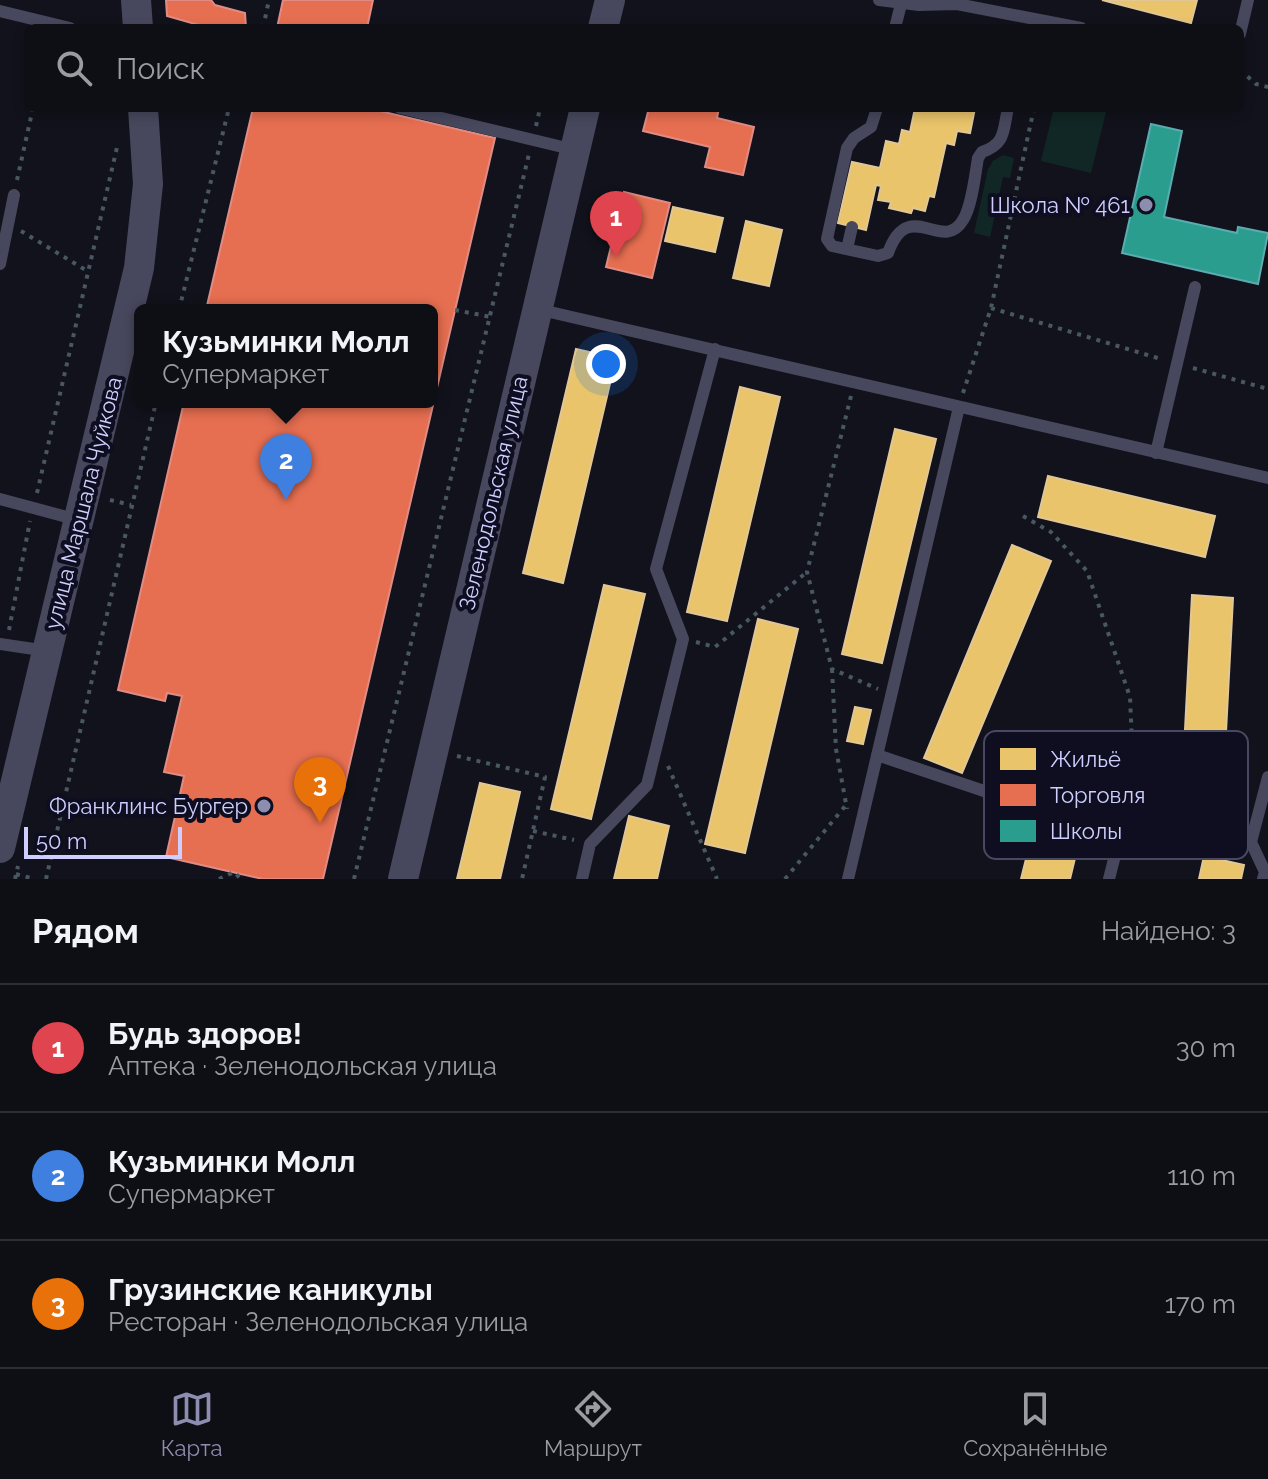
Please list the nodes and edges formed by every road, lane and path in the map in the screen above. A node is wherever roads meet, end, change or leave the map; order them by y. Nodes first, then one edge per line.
1 (136, 0) edge
2 (269, 0) edge
3 (610, 0) edge
4 (879, 0) edge
5 (1248, 0) edge
6 (901, 2) edge
7 (957, 2) edge
8 (0, 11) edge
9 (54, 24) edge
10 (138, 24) edge
11 (264, 24) edge
12 (604, 24) edge
13 (896, 24) edge
14 (1062, 24) edge
15 (1242, 24) edge
16 (1244, 74) edge
17 (1268, 87) edge
18 (32, 112) edge
19 (143, 112) edge
20 (228, 112) edge
21 (417, 112) edge
22 (539, 112) edge
23 (584, 112) edge
24 (876, 112) edge
25 (1007, 112) edge
26 (1033, 112) edge
27 (533, 140) junction
28 (119, 141) dead end
29 (575, 150) junction
30 (14, 195) joint
31 (8, 223) junction
32 (852, 227) dead end
33 (847, 249) junction
34 (0, 264) edge
35 (89, 272) junction
36 (1195, 287) dead end
37 (180, 304) edge
38 (991, 308) junction
39 (537, 309) junction
40 (455, 310) dead end
41 (491, 317) junction
42 (715, 349) junction
43 (1177, 364) junction
44 (855, 382) junction
45 (1268, 389) edge
46 (959, 407) junction
47 (155, 408) edge
48 (1156, 453) junction
49 (1268, 478) edge
50 (0, 499) edge
51 (106, 499) dead end
52 (131, 505) junction
53 (33, 510) junction
54 (1023, 516) dead end
55 (78, 520) junction
56 (807, 572) junction
57 (683, 639) junction
58 (3, 645) edge
59 (47, 651) junction
60 (832, 669) junction
61 (892, 695) junction
62 (1132, 731) edge
63 (658, 741) junction
64 (877, 755) junction
65 (457, 756) dead end
66 (1268, 777) edge
67 (984, 791) edge
68 (1265, 798) edge
69 (846, 805) junction
70 (533, 831) junction
71 (590, 844) junction
72 (0, 848) edge
73 (855, 850) junction
74 (1248, 851) edge
75 (1256, 853) junction
76 (1114, 859) edge
77 (16, 874) dead end
78 (34, 879) edge
79 (46, 879) edge
80 (219, 879) edge
81 (241, 879) edge
82 (354, 879) edge
83 (403, 879) edge
84 (522, 879) edge
85 (582, 879) edge
86 (717, 879) edge
87 (785, 879) edge
88 (848, 879) edge
89 (1109, 879) edge
90 (1263, 879) edge

1 - 10 street
2 - 11 path
3 - 12 street
4 - 6 lane
5 - 15 lane
6 - 7 lane
6 - 13 lane
7 - 14 lane
8 - 9 lane
16 - 17 path
18 - 30 path
19 - 55 street, улица Маршала Чуйкова
20 - 37 path
21 - 27 lane
22 - 27 path
23 - 29 street, Зеленодольская улица
24 - 33 lane
25 - 33 lane
26 - 38 path
27 - 29 lane
27 - 41 path
28 - 35 path
29 - 39 street, Зеленодольская улица
30 - 31 lane
31 - 34 lane
31 - 35 path
32 - 33 lane
35 - 53 path
36 - 43 lane
38 - 43 path
38 - 46 path
39 - 42 lane
39 - 83 street, Зеленодольская улица
40 - 41 path
41 - 82 path
42 - 44 lane
42 - 57 lane
43 - 45 path
43 - 48 lane
44 - 46 lane
44 - 56 path
46 - 48 lane
46 - 61 lane
47 - 52 path
48 - 49 lane
50 - 53 lane
51 - 52 path
52 - 79 path
53 - 55 lane
53 - 58 path
54 - 62 path
55 - 59 street, улица Маршала Чуйкова
56 - 57 path
56 - 60 path
57 - 63 lane
58 - 59 lane
59 - 72 street, улица Маршала Чуйкова
60 - 61 path
60 - 69 path
61 - 64 lane
63 - 71 lane
63 - 86 path
64 - 67 lane
64 - 73 lane
65 - 70 path
66 - 68 lane
68 - 75 lane
69 - 73 path
69 - 87 path
70 - 71 path
70 - 84 path
71 - 85 lane
73 - 88 lane
74 - 75 path
75 - 90 lane
76 - 89 lane
77 - 78 path
80 - 81 path

